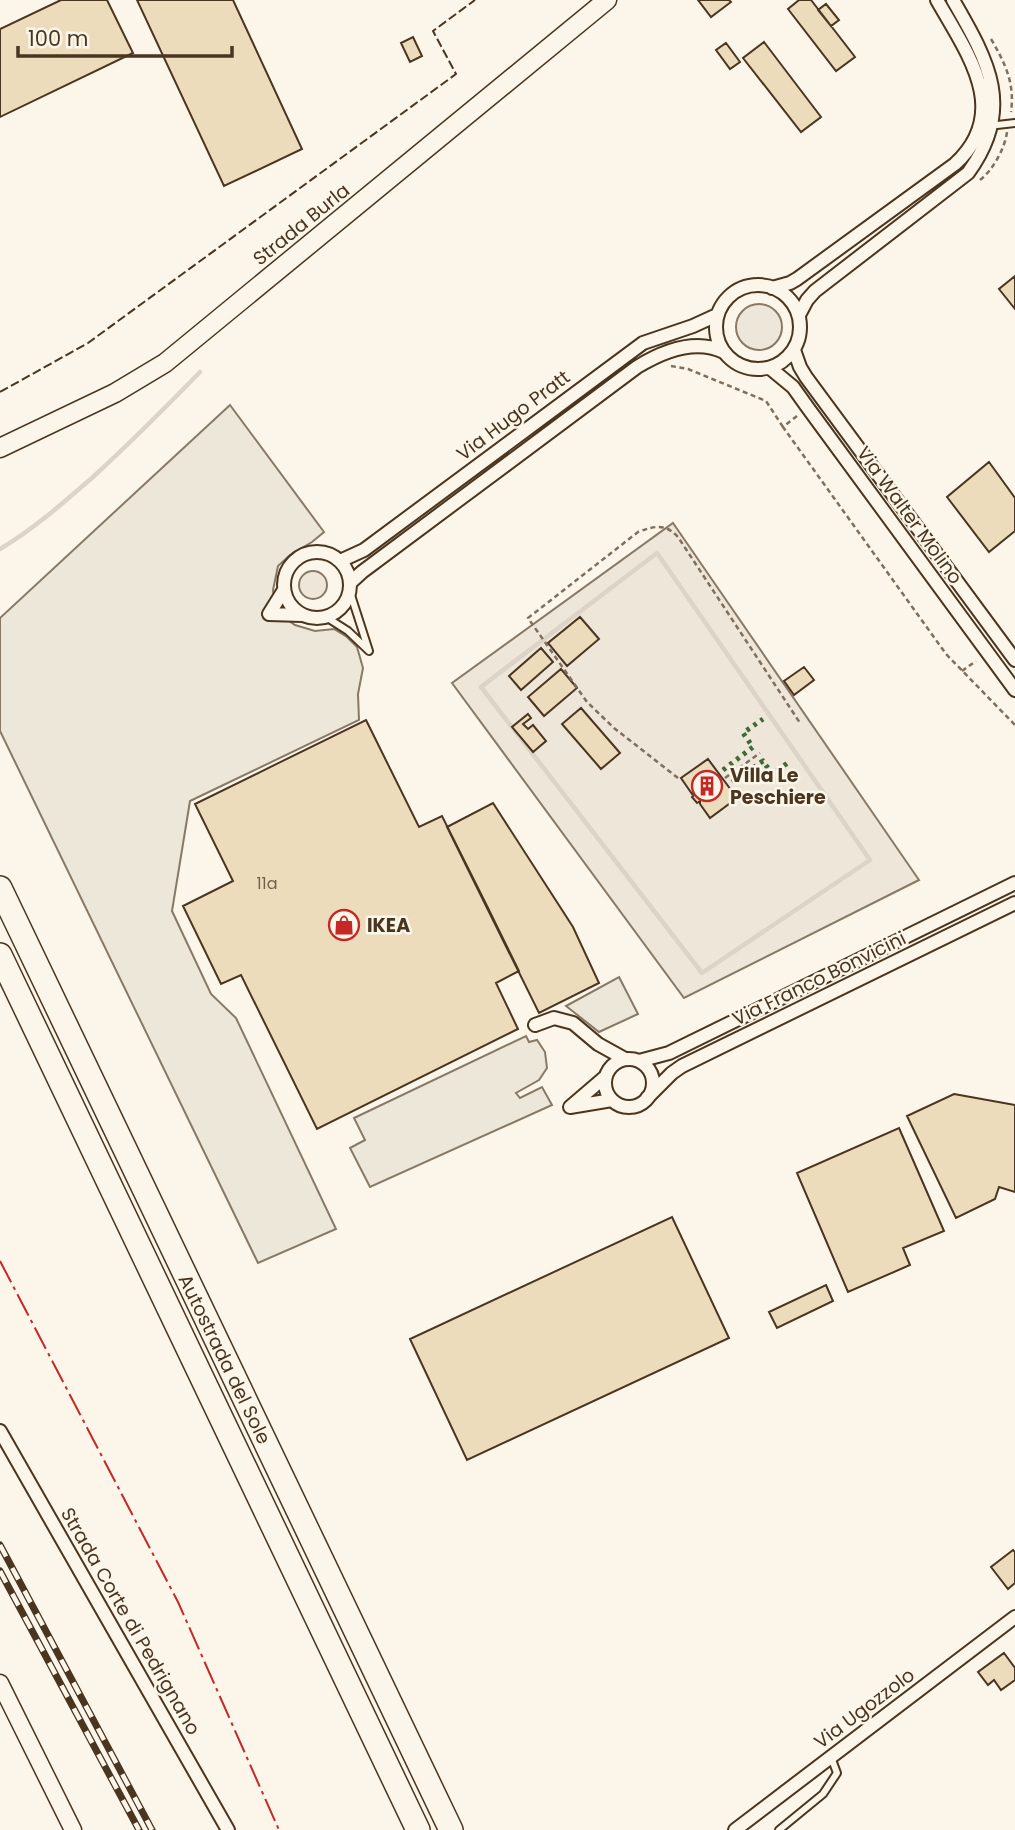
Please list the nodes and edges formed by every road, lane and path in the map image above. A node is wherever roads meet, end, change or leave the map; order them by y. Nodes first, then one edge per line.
1 (607, 0) edge
2 (937, 0) edge
3 (953, 0) edge
4 (1015, 123) edge
5 (997, 125) junction
6 (772, 288) junction
7 (717, 315) junction
8 (799, 315) junction
9 (794, 350) junction
10 (724, 352) junction
11 (665, 366) dead end
12 (770, 368) junction
13 (808, 408) junction
14 (783, 427) junction
15 (0, 448) edge
16 (340, 561) junction
17 (350, 587) junction
18 (284, 590) junction
19 (302, 615) junction
20 (326, 618) junction
21 (1015, 660) edge
22 (1015, 690) edge
23 (800, 723) dead end
24 (1015, 724) edge
25 (760, 753) dead end
26 (678, 778) dead end
27 (725, 778) dead end
28 (1015, 883) edge
29 (0, 888) edge
30 (1015, 903) edge
31 (0, 955) edge
32 (535, 1025) dead end
33 (598, 1044) junction
34 (625, 1059) junction
35 (639, 1061) junction
36 (607, 1074) junction
37 (647, 1098) junction
38 (612, 1100) junction
39 (0, 1431) edge
40 (1015, 1618) edge
41 (0, 1683) edge
42 (831, 1757) junction
43 (73, 1830) edge
44 (228, 1830) edge
45 (418, 1830) edge
46 (451, 1830) edge
47 (735, 1830) edge
48 (779, 1830) edge

1 - 15 main road, Strada Burla
2 - 6 street
3 - 5 street
4 - 5 lane
5 - 8 street
6 - 7 street
6 - 8 street
7 - 10 street
7 - 16 street, Via Hugo Pratt
8 - 9 street
9 - 12 street
9 - 21 street, Via Walter Molino
10 - 12 street
10 - 17 street, Via Hugo Pratt
11 - 14 path
12 - 13 street, Via Walter Molino
13 - 14 path
13 - 22 street, Via Walter Molino
14 - 24 path
16 - 17 street
16 - 18 street
17 - 20 street
17 - 20 lane
18 - 19 street
18 - 19 street
19 - 20 street
23 - 26 path
25 - 27 path
28 - 35 street, Via Franco Bonvicini
29 - 46 highway, Autostrada del Sole
30 - 37 street, Via Franco Bonvicini
31 - 45 highway, Autostrada del Sole
32 - 33 street
33 - 34 street
33 - 36 street
34 - 35 street, Via Franco Bonvicini
34 - 36 street
35 - 37 street
36 - 38 street
36 - 38 street
37 - 38 street
39 - 44 street, Strada Corte di Pedrignano
40 - 42 street, Via Ugozzolo
41 - 43 street
42 - 47 street, Via Ugozzolo
42 - 48 lane

